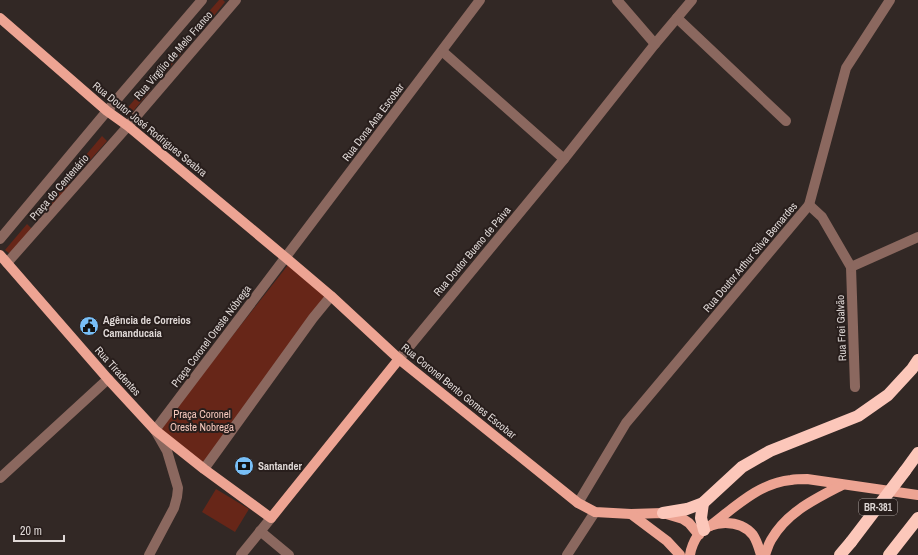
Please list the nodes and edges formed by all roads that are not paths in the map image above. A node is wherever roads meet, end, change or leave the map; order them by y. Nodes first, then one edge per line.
1 (202, 0) edge
2 (236, 0) edge
3 (480, 0) edge
4 (618, 0) edge
5 (692, 0) edge
6 (890, 0) edge
7 (0, 18) edge
8 (677, 18) junction
9 (655, 44) junction
10 (442, 51) junction
11 (107, 111) junction
12 (786, 121) dead end
13 (128, 126) junction
14 (564, 159) junction
15 (809, 205) junction
16 (918, 236) edge
17 (0, 239) edge
18 (0, 255) edge
19 (286, 257) junction
20 (7, 263) junction
21 (851, 267) junction
22 (331, 296) junction
23 (398, 359) junction
24 (918, 360) edge
25 (108, 379) junction
26 (855, 387) dead end
27 (155, 430) junction
28 (918, 453) edge
29 (204, 468) junction
30 (0, 478) edge
31 (842, 485) junction
32 (918, 495) edge
33 (578, 503) junction
34 (703, 503) junction
35 (595, 512) junction
36 (664, 513) junction
37 (631, 514) junction
38 (271, 518) junction
39 (918, 518) edge
40 (704, 530) junction
41 (260, 531) junction
42 (150, 555) edge
43 (241, 555) edge
44 (289, 555) edge
45 (567, 555) edge
46 (680, 555) edge
47 (690, 555) edge
48 (761, 555) edge
49 (765, 555) edge
50 (840, 555) edge
51 (889, 555) edge

1 - 11 street, Rua Virgílio de Melo Franco
2 - 13 street, Rua Virgílio de Melo Franco
3 - 10 street, Rua Dona Ana Escobar
4 - 9 street
5 - 8 street, Rua Doutor Bueno de Paiva
6 - 15 street, Rua Doutor Arthur Silva Bernardes
7 - 11 main road, Rua Doutor José Rodrigues Seabra
8 - 9 street, Rua Doutor Bueno de Paiva
8 - 12 street
9 - 14 street, Rua Doutor Bueno de Paiva
10 - 14 street
10 - 19 street, Rua Dona Ana Escobar
11 - 13 main road, Rua Doutor José Rodrigues Seabra
11 - 17 street, Praça do Centenário
13 - 19 main road, Rua Doutor José Rodrigues Seabra
13 - 20 street, Praça do Centenário
14 - 23 street, Rua Doutor Bueno de Paiva
15 - 21 street, Rua Frei Galvão
15 - 33 street, Rua Doutor Arthur Silva Bernardes
16 - 21 street
18 - 20 main road, Rua Tiradentes
19 - 22 main road, Rua Coronel Bento Gomes Escobar
19 - 27 street, Praça Coronel Oreste Nóbrega
20 - 25 main road, Rua Tiradentes
21 - 26 street, Rua Frei Galvão
22 - 23 main road, Rua Coronel Bento Gomes Escobar
22 - 29 street
23 - 33 main road, Rua Coronel Bento Gomes Escobar
23 - 38 main road, Rua Doutor Bueno de Paiva
24 - 34 highway
25 - 27 main road, Rua Tiradentes
25 - 30 street
27 - 29 main road, Rua Tiradentes
27 - 42 street
28 - 50 highway, BR-381, bridge
29 - 38 main road, Rua Tiradentes
31 - 32 main road
31 - 40 main road
31 - 49 main road
33 - 35 main road, Rua Coronel Bento Gomes Escobar
34 - 36 highway
34 - 40 highway
35 - 37 main road, Rua Coronel Bento Gomes Escobar
35 - 45 street
36 - 37 main road, Rua Coronel Bento Gomes Escobar
36 - 40 main road, Rua Coronel Bento Gomes Escobar
37 - 46 main road
38 - 41 street
39 - 51 highway
40 - 47 main road
40 - 48 main road
41 - 43 street
41 - 44 street

